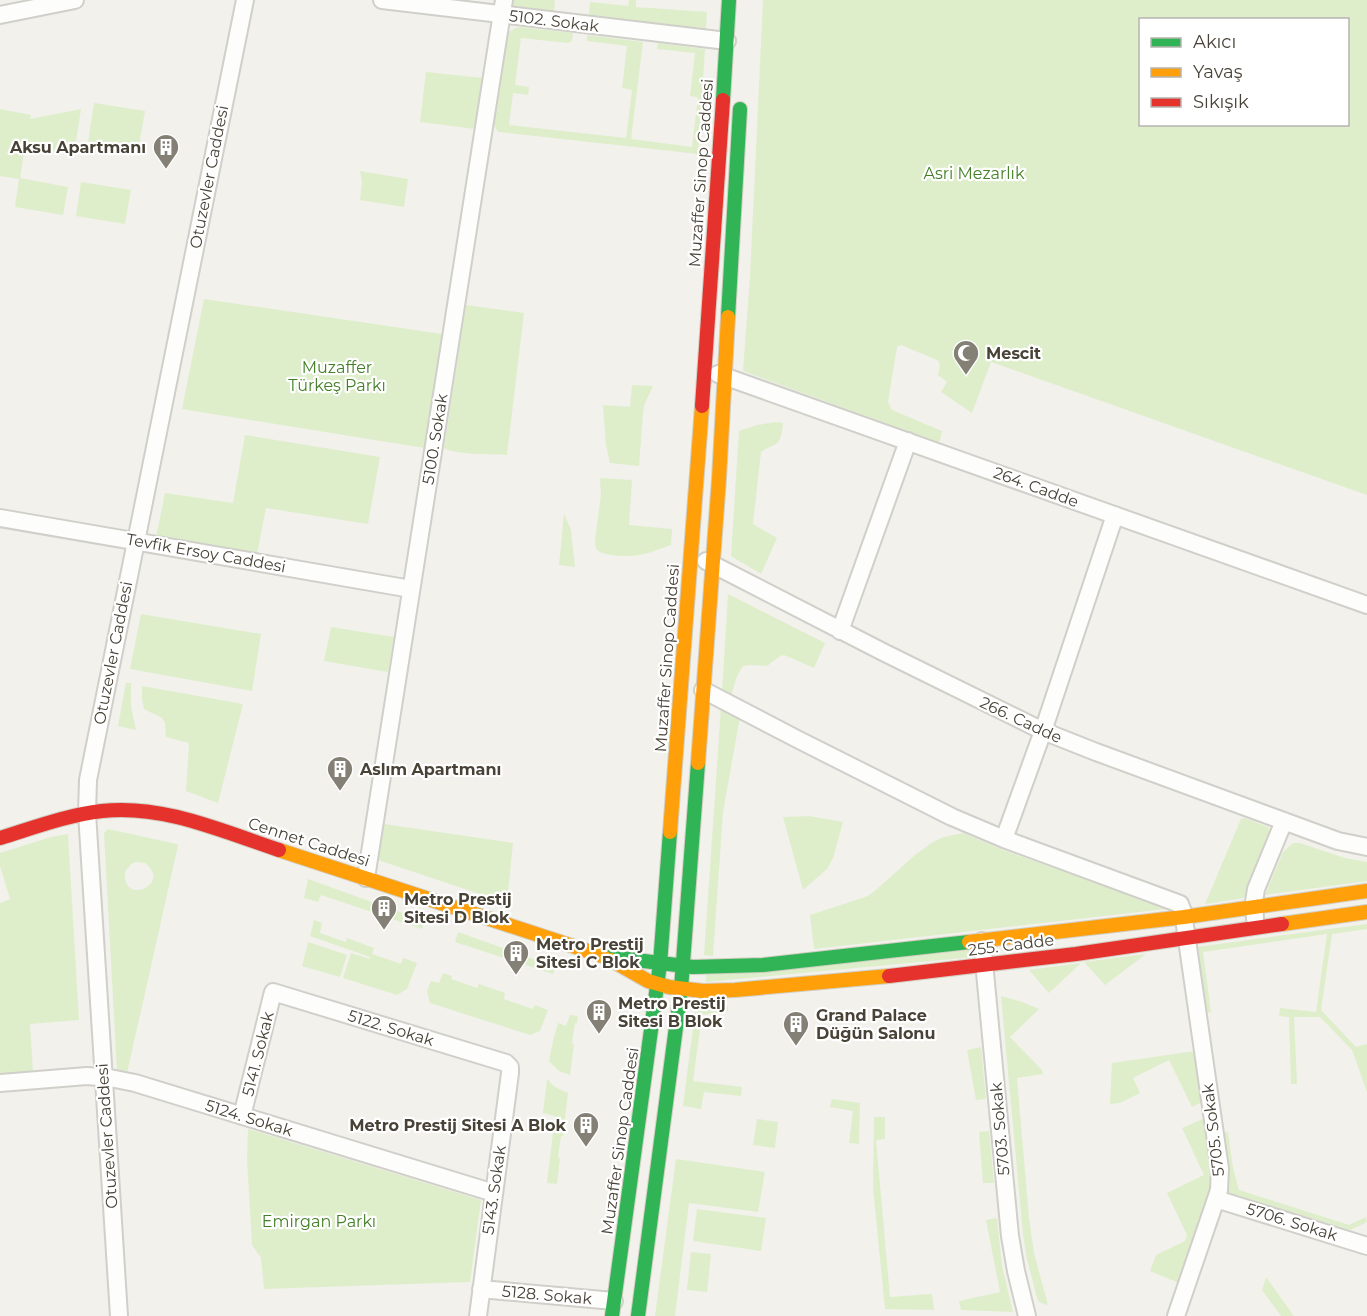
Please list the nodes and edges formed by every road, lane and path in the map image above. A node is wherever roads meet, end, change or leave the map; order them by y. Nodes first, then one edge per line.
1 (75, 0) edge
2 (245, 0) edge
3 (382, 0) edge
4 (729, 0) edge
5 (503, 7) edge
6 (0, 15) edge
7 (727, 41) junction
8 (740, 98) dead end
9 (704, 370) junction
10 (724, 375) junction
11 (908, 441) junction
12 (1115, 515) junction
13 (0, 518) edge
14 (136, 541) junction
15 (691, 553) junction
16 (713, 564) junction
17 (411, 589) junction
18 (1367, 606) edge
19 (840, 631) junction
20 (704, 690) junction
21 (1043, 731) junction
22 (87, 813) junction
23 (1284, 821) junction
24 (0, 838) edge
25 (1004, 839) junction
26 (1367, 847) edge
27 (366, 878) junction
28 (1367, 891) edge
29 (1254, 907) junction
30 (1367, 912) edge
31 (1184, 917) junction
32 (1256, 928) junction
33 (1187, 938) junction
34 (982, 941) junction
35 (603, 956) junction
36 (660, 964) junction
37 (984, 964) junction
38 (683, 967) junction
39 (658, 984) junction
40 (681, 990) junction
41 (273, 992) joint
42 (508, 1064) joint
43 (104, 1077) junction
44 (0, 1083) edge
45 (242, 1116) junction
46 (494, 1193) junction
47 (1216, 1199) junction
48 (1367, 1246) edge
49 (481, 1289) junction
50 (613, 1308) edge
51 (118, 1316) edge
52 (478, 1316) edge
53 (638, 1316) edge
54 (1027, 1316) edge
55 (1176, 1316) edge

1 - 6 street
2 - 14 street, Otuzevler Caddesi
3 - 5 street, 5102. Sokak
4 - 7 main road, Muzaffer Sinop Caddesi
5 - 7 street, 5102. Sokak
5 - 17 street, 5100. Sokak
7 - 9 main road, Muzaffer Sinop Caddesi
8 - 10 main road, Muzaffer Sinop Caddesi
9 - 10 street, 264. Cadde
9 - 15 main road, Muzaffer Sinop Caddesi
10 - 11 street, 264. Cadde
10 - 16 main road, Muzaffer Sinop Caddesi
11 - 12 street, 264. Cadde
11 - 19 street
12 - 18 street, 264. Cadde
12 - 21 street
13 - 14 street, Tevfik Ersoy Caddesi
14 - 17 street, Tevfik Ersoy Caddesi
14 - 22 street, Otuzevler Caddesi
15 - 16 street, 266. Cadde
15 - 36 main road, Muzaffer Sinop Caddesi
16 - 19 street, 266. Cadde
16 - 20 main road, Muzaffer Sinop Caddesi
17 - 27 street, 5100. Sokak
19 - 21 street, 266. Cadde
20 - 25 street
20 - 38 main road, Muzaffer Sinop Caddesi
21 - 23 street, 266. Cadde
21 - 25 street
22 - 24 main road, Cennet Caddesi
22 - 27 main road, Cennet Caddesi
22 - 43 street, Otuzevler Caddesi
23 - 26 street, 266. Cadde
23 - 29 street
25 - 31 street
27 - 35 main road, Cennet Caddesi
28 - 29 main road, 255. Cadde
29 - 31 main road, 255. Cadde
29 - 32 street
30 - 32 main road, 255. Cadde
31 - 33 street, 5705. Sokak
31 - 34 main road, 255. Cadde
32 - 33 main road, 255. Cadde
33 - 37 main road, 255. Cadde
33 - 47 street, 5705. Sokak
34 - 37 street, 5703. Sokak
34 - 38 main road, 255. Cadde
35 - 36 main road, Cennet Caddesi
35 - 39 main road, Cennet Caddesi
36 - 38 main road, 255. Cadde
36 - 39 main road, Muzaffer Sinop Caddesi
37 - 40 main road, 255. Cadde
37 - 54 street, 5703. Sokak
38 - 40 main road, Muzaffer Sinop Caddesi
39 - 40 main road, 255. Cadde
39 - 50 main road, Muzaffer Sinop Caddesi
40 - 53 main road, Muzaffer Sinop Caddesi
41 - 42 street, 5122. Sokak
41 - 45 street, 5141. Sokak
42 - 46 street, 5143. Sokak
43 - 44 street, 5124. Sokak
43 - 45 street, 5124. Sokak
43 - 51 street, Otuzevler Caddesi
45 - 46 street, 5124. Sokak
46 - 49 street, 5143. Sokak
47 - 48 street, 5706. Sokak
47 - 55 street, 5705. Sokak
49 - 50 street, 5128. Sokak
49 - 52 street, 5143. Sokak

